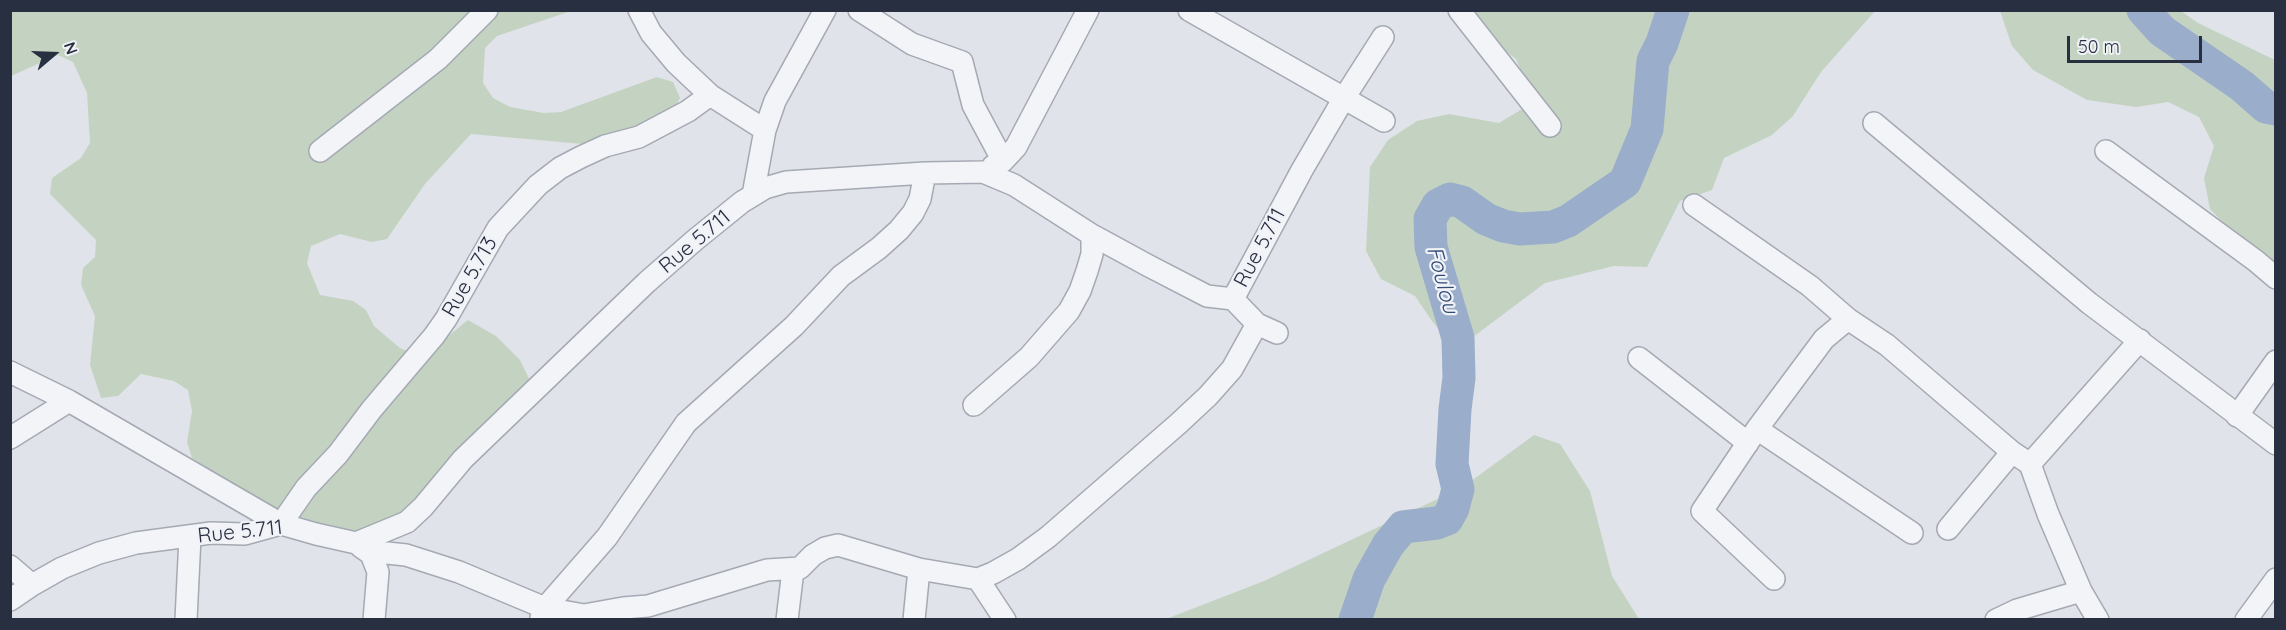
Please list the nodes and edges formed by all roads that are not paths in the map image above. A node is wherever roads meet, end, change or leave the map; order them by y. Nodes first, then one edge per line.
1 (487, 10) edge
2 (639, 10) edge
3 (825, 10) edge
4 (859, 10) edge
5 (1088, 10) edge
6 (1189, 10) edge
7 (1459, 10) edge
8 (1214, 16) edge
9 (1383, 37) dead end
10 (710, 95) junction
11 (1344, 98) junction
12 (1384, 121) dead end
13 (1874, 123) dead end
14 (1550, 126) dead end
15 (765, 130) junction
16 (320, 151) dead end
17 (2106, 151) dead end
18 (1003, 161) junction
19 (982, 172) junction
20 (925, 173) junction
21 (753, 195) junction
22 (1694, 205) dead end
23 (1092, 235) junction
24 (2276, 278) edge
25 (1233, 299) junction
26 (1848, 320) junction
27 (1257, 324) junction
28 (1277, 333) dead end
29 (2140, 340) junction
30 (1639, 358) dead end
31 (2276, 361) edge
32 (10, 372) edge
33 (69, 401) junction
34 (974, 405) dead end
35 (2237, 416) junction
36 (1752, 436) junction
37 (10, 438) edge
38 (2276, 444) edge
39 (2012, 452) junction
40 (2030, 464) junction
41 (281, 524) junction
42 (1948, 529) dead end
43 (1912, 533) dead end
44 (190, 537) junction
45 (363, 548) junction
46 (10, 566) edge
47 (919, 569) junction
48 (793, 570) junction
49 (978, 579) junction
50 (1774, 579) dead end
51 (2276, 579) edge
52 (32, 585) junction
53 (2081, 591) junction
54 (10, 600) edge
55 (650, 613) edge
56 (542, 614) edge
57 (186, 620) edge
58 (374, 620) edge
59 (787, 620) edge
60 (914, 620) edge
61 (1005, 620) edge
62 (1996, 620) edge
63 (2098, 620) edge
64 (2246, 620) edge

1 - 16 street
2 - 10 street
3 - 15 street
4 - 18 street
5 - 18 street
6 - 8 street
7 - 14 street
8 - 11 street
9 - 11 street, Rue 5.711
10 - 15 street
10 - 41 street, Rue 5.713
11 - 12 street
11 - 25 street, Rue 5.711
13 - 29 street
15 - 21 street
17 - 24 street
18 - 19 street
19 - 20 street, Rue 5.711
19 - 23 street, Rue 5.711
20 - 21 street, Rue 5.711
20 - 56 street
21 - 45 street, Rue 5.711
22 - 26 street
23 - 25 street, Rue 5.711
23 - 34 street
25 - 27 street
26 - 36 street
26 - 39 street
27 - 28 street
27 - 49 street
29 - 35 street
29 - 40 street
30 - 36 street
31 - 35 street
32 - 33 street
33 - 37 street
33 - 41 street
35 - 38 street
36 - 43 street
36 - 50 street
39 - 40 street
39 - 42 street
40 - 53 street
41 - 44 street, Rue 5.711
41 - 45 street, Rue 5.711
44 - 52 street, Rue 5.711
44 - 57 street
45 - 56 street
45 - 58 street
46 - 52 street
47 - 48 street
47 - 49 street
47 - 60 street
48 - 55 street
48 - 59 street
49 - 61 street
51 - 64 street
52 - 54 street, Rue 5.711
53 - 62 street
53 - 63 street
55 - 56 street

